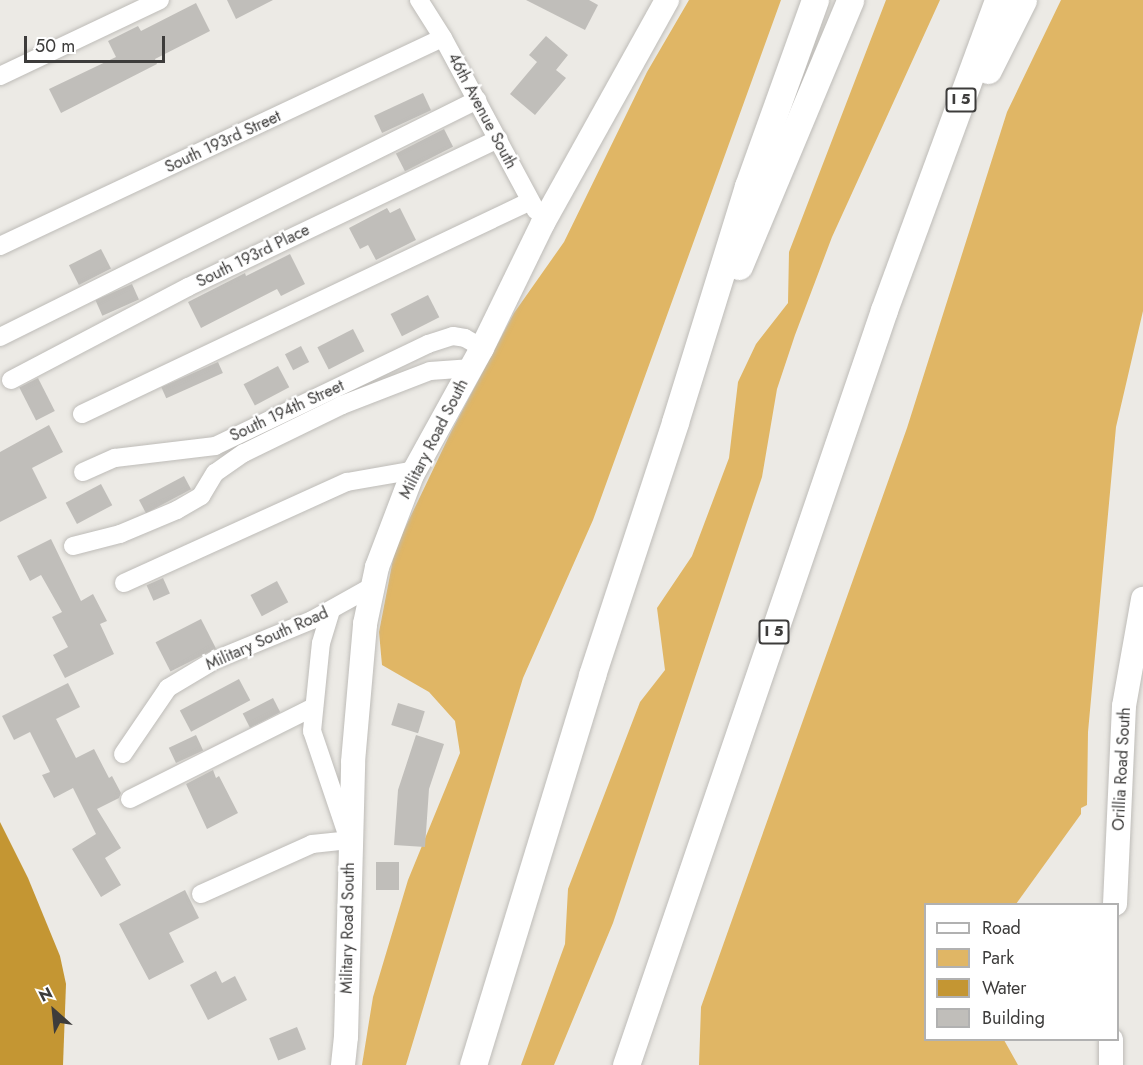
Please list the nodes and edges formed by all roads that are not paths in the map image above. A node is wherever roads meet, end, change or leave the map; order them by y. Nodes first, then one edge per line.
1 (160, 0) edge
2 (419, 0) edge
3 (667, 0) edge
4 (815, 0) edge
5 (850, 0) edge
6 (998, 0) edge
7 (1023, 0) edge
8 (443, 38) junction
9 (0, 76) edge
10 (477, 100) junction
11 (498, 139) junction
12 (924, 200) junction
13 (530, 201) junction
14 (543, 223) junction
15 (1, 245) edge
16 (0, 336) edge
17 (477, 358) junction
18 (11, 380) dead end
19 (81, 414) dead end
20 (675, 422) junction
21 (415, 470) junction
22 (83, 472) dead end
23 (73, 546) dead end
24 (124, 583) dead end
25 (373, 586) junction
26 (1143, 599) edge
27 (331, 610) junction
28 (314, 707) junction
29 (123, 754) dead end
30 (130, 799) dead end
31 (349, 840) junction
32 (201, 894) dead end
33 (1115, 903) edge
34 (1111, 1041) edge
35 (343, 1065) edge
36 (473, 1065) edge
37 (626, 1065) edge
38 (1111, 1065) edge

1 - 9 street
2 - 8 street, 46th Avenue South
3 - 14 main road, Military Road South
4 - 20 highway
5 - 20 highway
6 - 12 highway, I 5
7 - 12 highway
8 - 10 street, 46th Avenue South
8 - 15 street, South 193rd Street
10 - 11 street, 46th Avenue South
10 - 16 street
11 - 13 street, 46th Avenue South
11 - 18 street, South 193rd Place
12 - 37 highway, I 5
13 - 14 street, 46th Avenue South
13 - 19 street
14 - 17 main road, Military Road South
17 - 21 main road, Military Road South
17 - 22 street, South 194th Street
17 - 23 street
20 - 36 highway
21 - 24 street
21 - 25 main road, Military Road South
25 - 27 street, Military South Road
25 - 31 main road, Military Road South
26 - 33 main road, Orillia Road South
27 - 28 street
27 - 29 street, Military South Road
28 - 30 street
28 - 31 street
31 - 32 street
31 - 35 main road, Military Road South
34 - 38 main road

